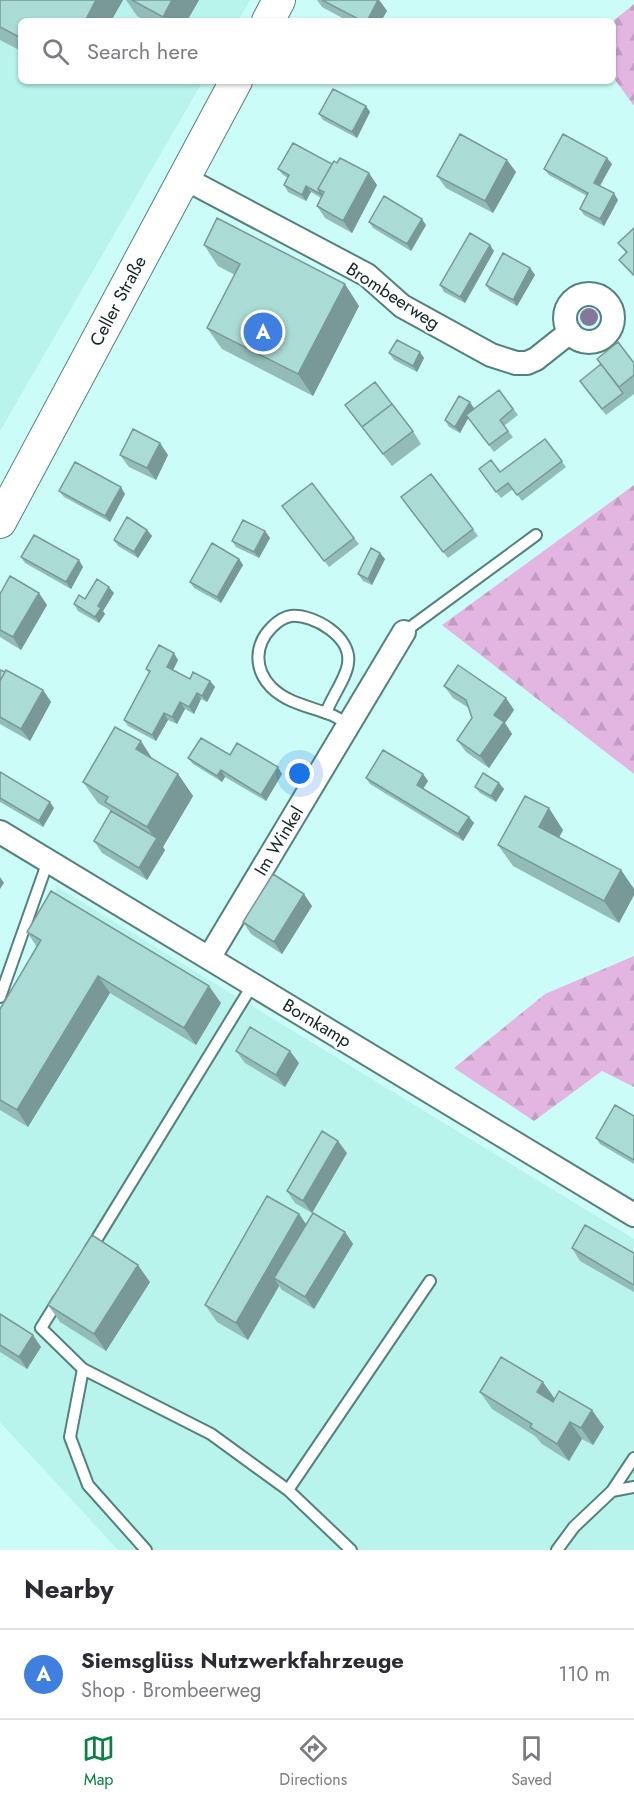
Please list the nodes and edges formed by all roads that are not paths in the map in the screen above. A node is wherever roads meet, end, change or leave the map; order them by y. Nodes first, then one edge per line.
1 (279, 0) edge
2 (270, 18) edge
3 (234, 84) edge
4 (184, 178) junction
5 (570, 332) dead end
6 (0, 522) edge
7 (536, 535) dead end
8 (404, 632) joint
9 (326, 713) junction
10 (348, 725) junction
11 (0, 832) edge
12 (48, 861) junction
13 (209, 958) junction
14 (253, 984) junction
15 (0, 997) edge
16 (634, 1215) edge
17 (86, 1256) edge
18 (430, 1281) dead end
19 (63, 1293) edge
20 (83, 1369) junction
21 (634, 1458) edge
22 (634, 1487) edge
23 (288, 1490) junction
24 (612, 1491) junction
25 (146, 1550) edge
26 (351, 1550) edge
27 (557, 1550) edge

1 - 2 main road
3 - 4 main road, Celler Straße
4 - 5 street, Brombeerweg
4 - 6 main road, Celler Straße
7 - 8 lane
8 - 10 street, Im Winkel
9 - 9 lane
9 - 10 lane
10 - 13 street, Im Winkel
11 - 12 street, Bornkamp
12 - 13 street, Bornkamp
12 - 15 lane
13 - 14 street, Bornkamp
14 - 16 street, Bornkamp
14 - 17 lane
18 - 23 lane
19 - 20 lane
20 - 23 lane
20 - 25 lane
21 - 24 lane
22 - 24 lane
23 - 26 lane
24 - 27 lane

